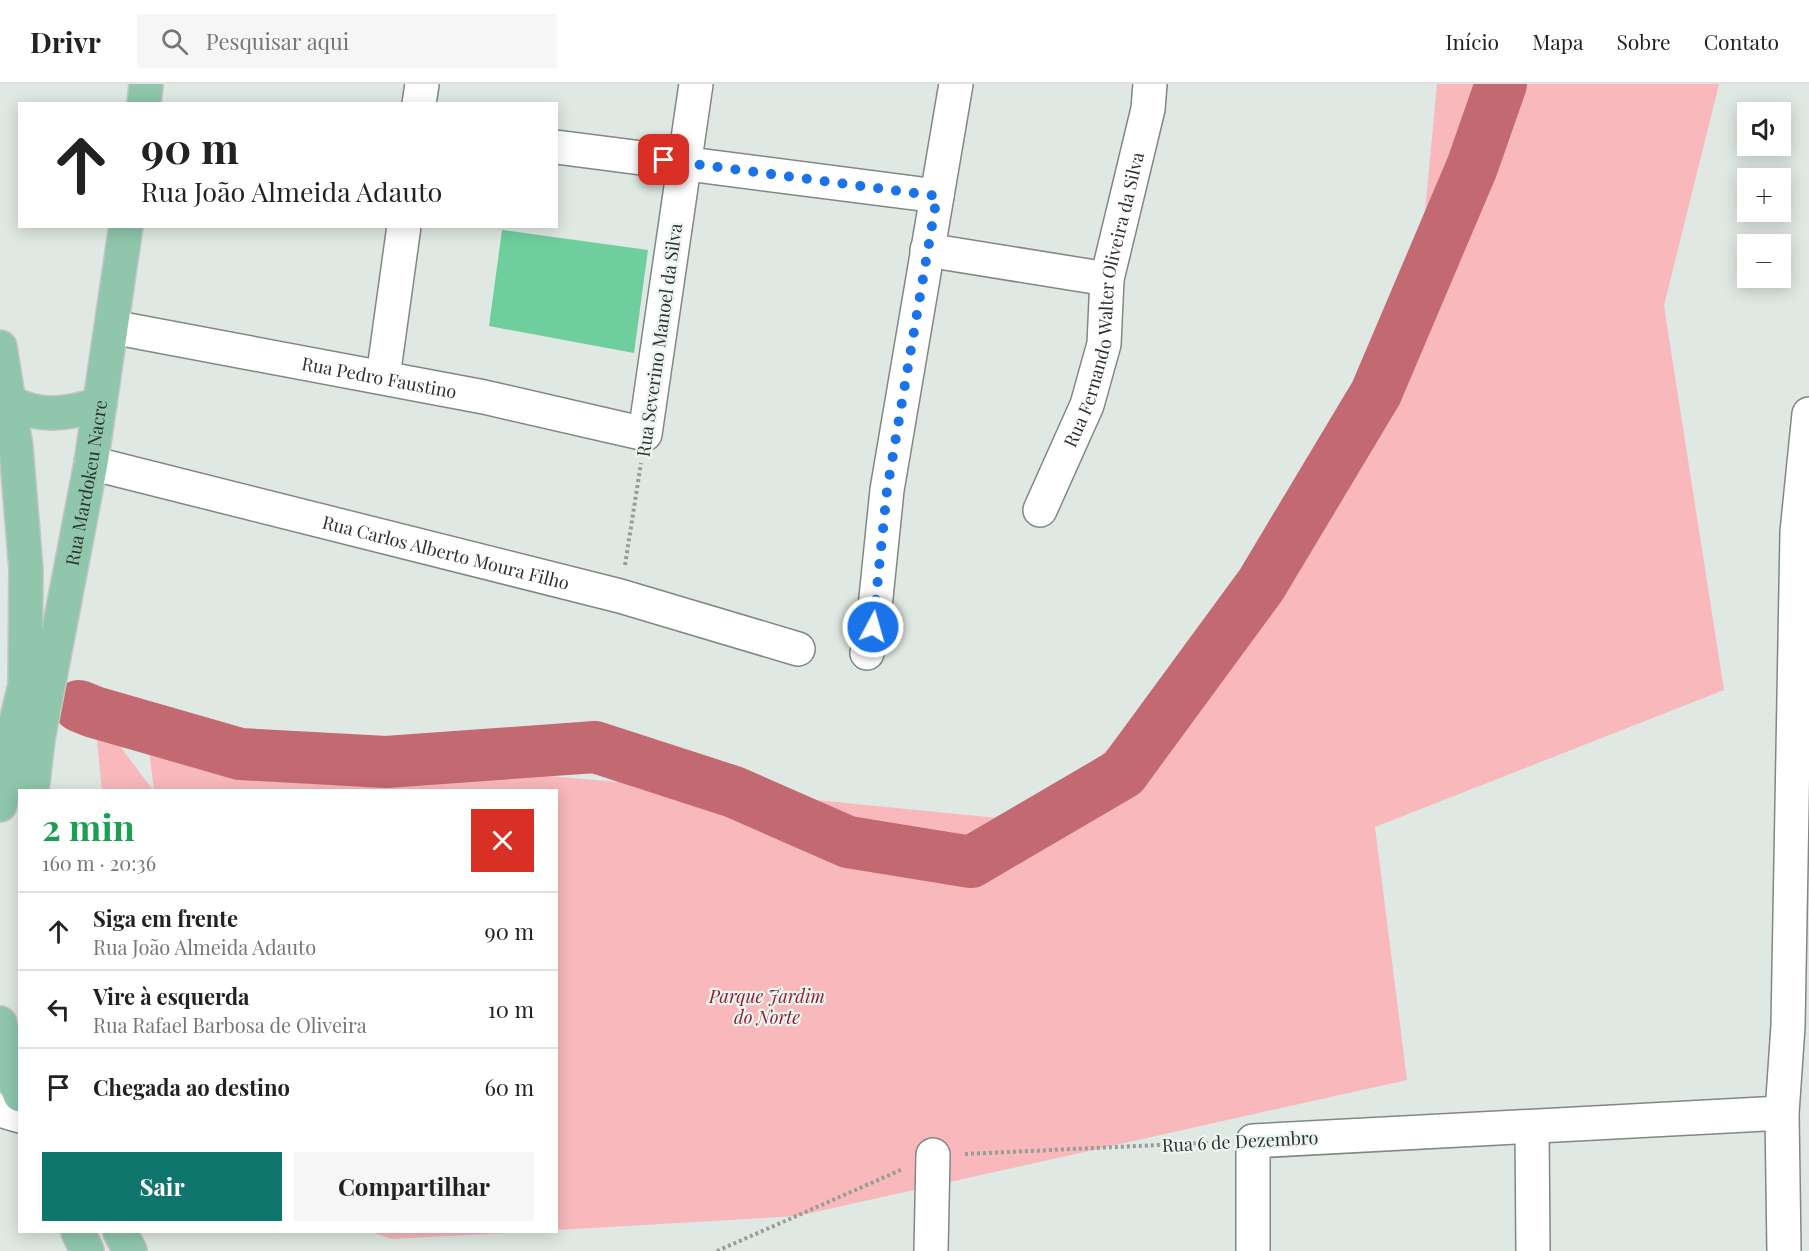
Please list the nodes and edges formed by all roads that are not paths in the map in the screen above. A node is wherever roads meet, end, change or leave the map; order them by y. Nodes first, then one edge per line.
1 (146, 84) edge
2 (422, 84) edge
3 (696, 84) edge
4 (956, 84) edge
5 (1150, 84) edge
6 (144, 102) edge
7 (419, 102) edge
8 (558, 147) edge
9 (685, 163) junction
10 (937, 196) junction
11 (126, 228) edge
12 (404, 228) edge
13 (927, 249) junction
14 (1107, 279) junction
15 (112, 327) junction
16 (0, 347) edge
17 (383, 377) junction
18 (9, 401) junction
19 (100, 404) junction
20 (1809, 414) edge
21 (645, 434) joint
22 (91, 463) junction
23 (1040, 510) dead end
24 (798, 649) dead end
25 (867, 653) dead end
26 (32, 789) edge
27 (0, 805) edge
28 (0, 1023) edge
29 (18, 1090) edge
30 (0, 1110) edge
31 (1782, 1113) junction
32 (18, 1115) edge
33 (1532, 1127) junction
34 (933, 1155) road end
35 (78, 1233) edge
36 (121, 1233) edge
37 (87, 1251) edge
38 (130, 1251) edge
39 (931, 1251) edge
40 (1253, 1251) edge
41 (1533, 1251) edge
42 (1784, 1251) edge

1 - 6 main road
2 - 7 street
3 - 9 street, Rua Severino Manoel da Silva
4 - 10 street
5 - 14 street, Rua Fernando Walter Oliveira da Silva
8 - 9 street
9 - 10 street
9 - 21 street, Rua Severino Manoel da Silva
10 - 13 street
11 - 15 main road, Rua Mardokeu Nacre
12 - 17 street
13 - 14 street
13 - 25 street
14 - 23 street, Rua Fernando Walter Oliveira da Silva
15 - 17 street, Rua Pedro Faustino
15 - 19 main road, Rua Mardokeu Nacre
16 - 18 main road
17 - 21 street, Rua Pedro Faustino
18 - 19 main road
18 - 27 main road
19 - 22 main road, Rua Mardokeu Nacre
20 - 31 street
22 - 24 street, Rua Carlos Alberto Moura Filho
22 - 26 main road, Rua Mardokeu Nacre
28 - 29 main road
30 - 32 street
31 - 33 street, Rua 6 de Dezembro
31 - 42 street
33 - 40 street, Rua 6 de Dezembro
33 - 41 street
34 - 39 street
35 - 37 main road
36 - 38 main road

